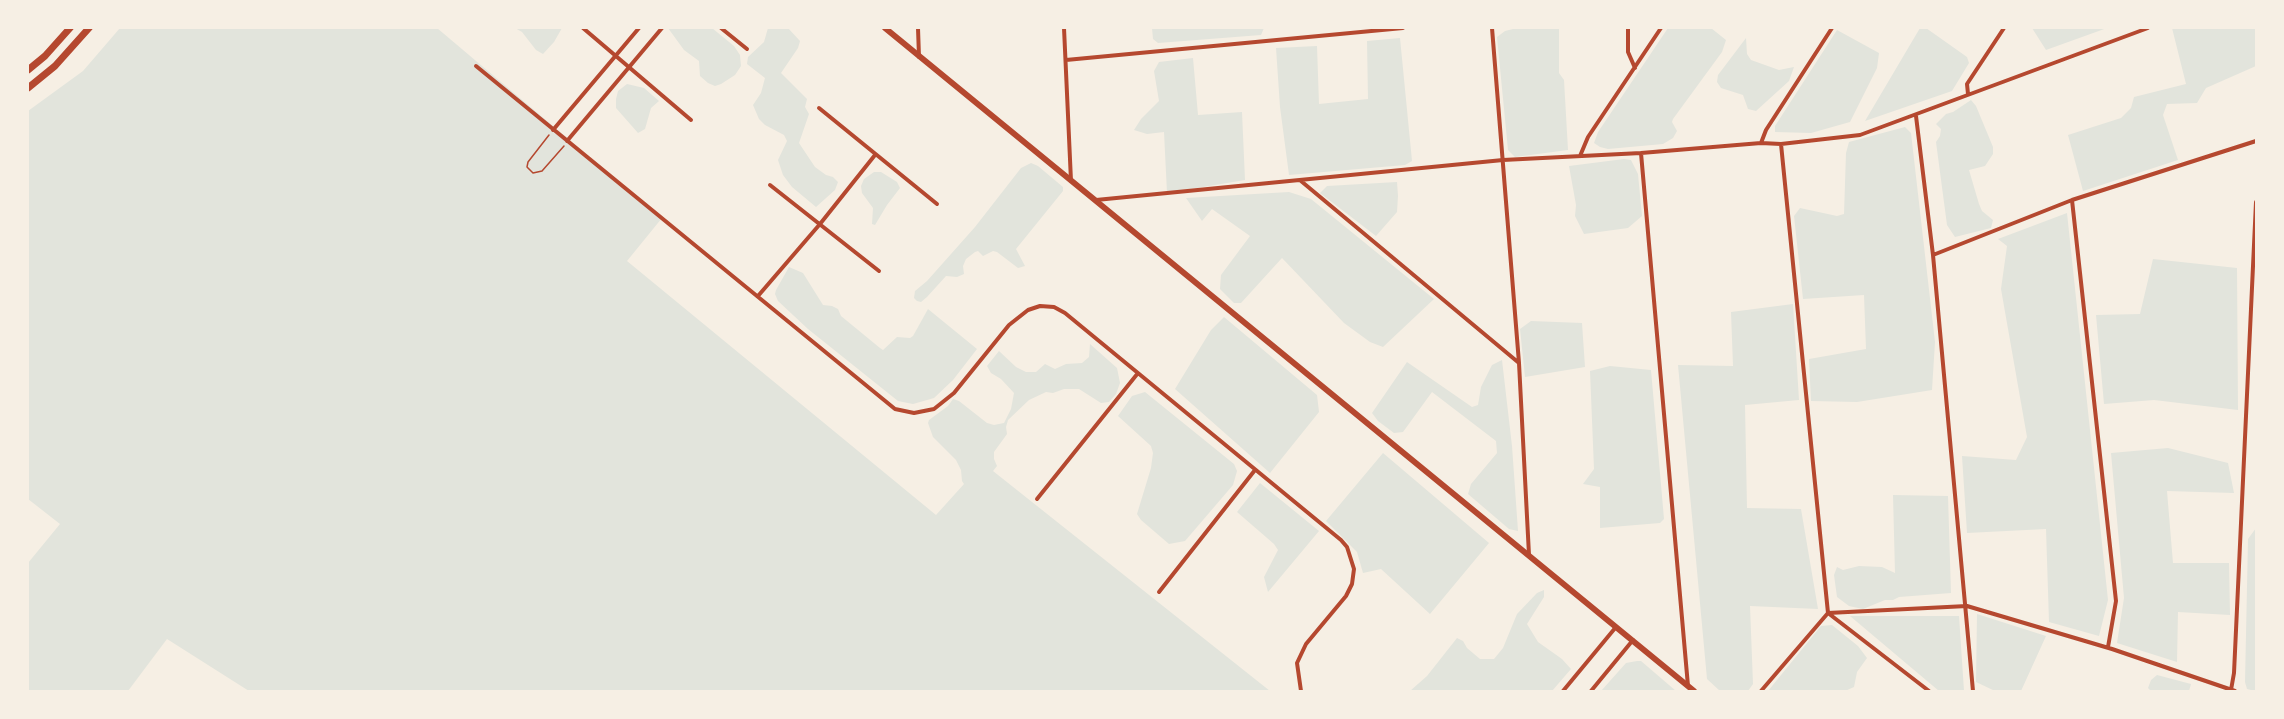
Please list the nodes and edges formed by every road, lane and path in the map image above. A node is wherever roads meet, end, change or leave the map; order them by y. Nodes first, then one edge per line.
1 (70, 28) edge
2 (89, 28) edge
3 (583, 28) edge
4 (639, 28) edge
5 (662, 28) edge
6 (721, 28) edge
7 (884, 28) edge
8 (918, 28) edge
9 (1064, 28) edge
10 (1403, 28) edge
11 (1492, 28) edge
12 (1628, 28) edge
13 (1661, 28) edge
14 (1832, 28) edge
15 (2004, 28) edge
16 (2148, 28) edge
17 (747, 49) dead end
18 (616, 56) junction
19 (919, 56) junction
20 (1066, 60) junction
21 (476, 66) dead end
22 (630, 67) junction
23 (1635, 68) junction
24 (28, 70) edge
25 (28, 88) edge
26 (1968, 94) junction
27 (818, 108) dead end
28 (1916, 116) junction
29 (691, 120) dead end
30 (553, 130) junction
31 (2256, 141) edge
32 (567, 142) junction
33 (1761, 143) junction
34 (1781, 144) junction
35 (1641, 153) junction
36 (875, 154) junction
37 (1580, 156) junction
38 (1503, 160) junction
39 (1070, 181) junction
40 (1301, 181) junction
41 (770, 184) dead end
42 (1096, 200) junction
43 (2072, 200) junction
44 (2256, 202) edge
45 (937, 204) dead end
46 (820, 224) junction
47 (1933, 255) junction
48 (879, 271) dead end
49 (758, 296) junction
50 (1520, 363) junction
51 (1138, 374) junction
52 (1255, 470) junction
53 (1037, 499) dead end
54 (1529, 555) junction
55 (1159, 592) dead end
56 (1967, 606) junction
57 (1828, 613) junction
58 (1616, 626) junction
59 (1632, 640) junction
60 (2108, 647) junction
61 (1688, 686) junction
62 (2233, 690) edge
63 (1301, 691) edge
64 (1563, 691) edge
65 (1591, 691) edge
66 (1694, 691) edge
67 (1761, 691) edge
68 (1929, 691) edge
69 (1974, 691) edge

1 - 24 main road
2 - 25 main road
3 - 18 street
4 - 18 street
5 - 22 street
6 - 17 street
7 - 19 street
8 - 19 street
9 - 20 street
10 - 20 street
11 - 38 street
12 - 23 street
13 - 23 street
14 - 33 street
15 - 26 street
16 - 26 street
18 - 22 street
18 - 30 street
19 - 39 street
20 - 39 street
21 - 30 street
22 - 29 street
22 - 32 street
23 - 37 street
26 - 28 street
27 - 36 street
28 - 34 street
28 - 47 street
30 - 32 street
30 - 32 path
31 - 43 street
32 - 49 street
33 - 34 street
33 - 35 street
34 - 57 street
35 - 37 street
35 - 61 street
36 - 45 street
36 - 46 street
37 - 38 street
38 - 40 street
38 - 50 street
39 - 42 street
40 - 42 street
40 - 50 street
41 - 46 street
42 - 54 street
43 - 47 street
43 - 60 street
44 - 62 street
46 - 48 street
46 - 49 street
47 - 56 street
49 - 51 street
50 - 54 street
51 - 52 street
51 - 53 street
52 - 55 street
52 - 63 street
54 - 58 street
56 - 57 street
56 - 60 street
56 - 69 street
57 - 67 street
57 - 68 street
58 - 59 street
58 - 64 street
59 - 61 street
59 - 65 street
60 - 62 street
61 - 66 street

